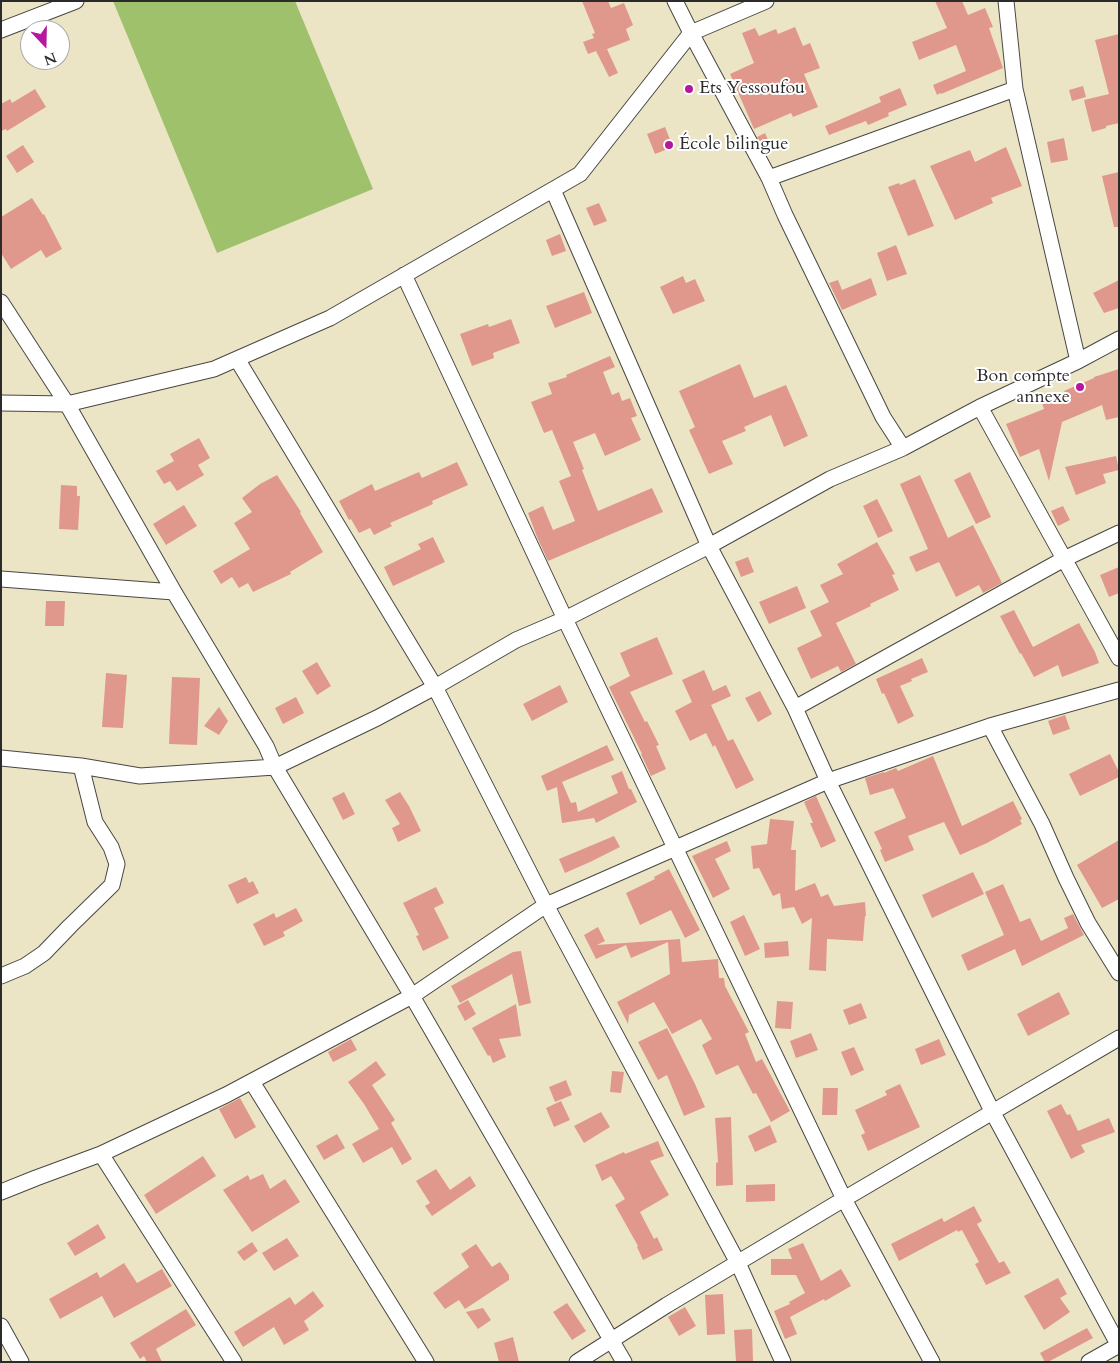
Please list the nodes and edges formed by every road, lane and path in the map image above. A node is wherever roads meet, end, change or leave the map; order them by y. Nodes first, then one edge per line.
1 (76, 1) edge
2 (675, 1) edge
3 (766, 1) edge
4 (1006, 1) edge
5 (1, 30) edge
6 (691, 33) junction
7 (1014, 89) junction
8 (769, 178) junction
9 (553, 190) junction
10 (404, 275) junction
11 (4, 306) edge
12 (1, 326) edge
13 (1119, 339) edge
14 (238, 359) junction
15 (1078, 361) junction
16 (1, 403) edge
17 (67, 404) junction
18 (980, 407) junction
19 (903, 448) junction
20 (1119, 533) edge
21 (709, 546) junction
22 (1064, 559) junction
23 (1, 579) edge
24 (174, 592) junction
25 (565, 619) junction
26 (1119, 658) edge
27 (435, 687) junction
28 (1119, 690) edge
29 (795, 708) junction
30 (990, 726) junction
31 (1, 758) edge
32 (81, 766) junction
33 (275, 767) junction
34 (828, 782) junction
35 (675, 848) junction
36 (546, 905) junction
37 (1119, 973) edge
38 (1, 976) edge
39 (412, 996) junction
40 (1119, 1038) edge
41 (252, 1082) junction
42 (993, 1112) junction
43 (100, 1154) junction
44 (1, 1192) edge
45 (844, 1199) junction
46 (738, 1263) junction
47 (1, 1326) edge
48 (611, 1340) junction
49 (1119, 1346) edge
50 (21, 1362) edge
51 (234, 1362) edge
52 (426, 1362) edge
53 (577, 1362) edge
54 (624, 1362) edge
55 (783, 1362) edge
56 (932, 1362) edge
57 (1089, 1362) edge

1 - 5 street
2 - 6 street
3 - 6 street
4 - 7 street
6 - 8 street
6 - 9 street
7 - 8 street
7 - 15 street
8 - 19 street
9 - 10 street
9 - 21 street
10 - 14 street
10 - 25 street
11 - 12 street
11 - 17 street
13 - 15 street
14 - 17 street
14 - 27 street
15 - 18 street
16 - 17 street
17 - 24 street
18 - 19 street
18 - 22 street
19 - 21 street
20 - 22 street
21 - 25 street
21 - 29 street
22 - 26 street
22 - 29 street
23 - 24 street
24 - 33 street
25 - 27 street
25 - 35 street
27 - 33 street
27 - 36 street
28 - 30 street
29 - 34 street
30 - 34 street
30 - 37 street
31 - 32 street
32 - 33 street
32 - 38 street
33 - 39 street
34 - 35 street
34 - 42 street
35 - 36 street
35 - 45 street
36 - 39 street
36 - 46 street
39 - 41 street
39 - 48 street
40 - 42 street
41 - 43 street
41 - 52 street
42 - 45 street
42 - 49 street
43 - 44 street
43 - 51 street
45 - 46 street
45 - 56 street
46 - 48 street
46 - 55 street
47 - 50 street
48 - 53 street
48 - 54 street
49 - 57 street

